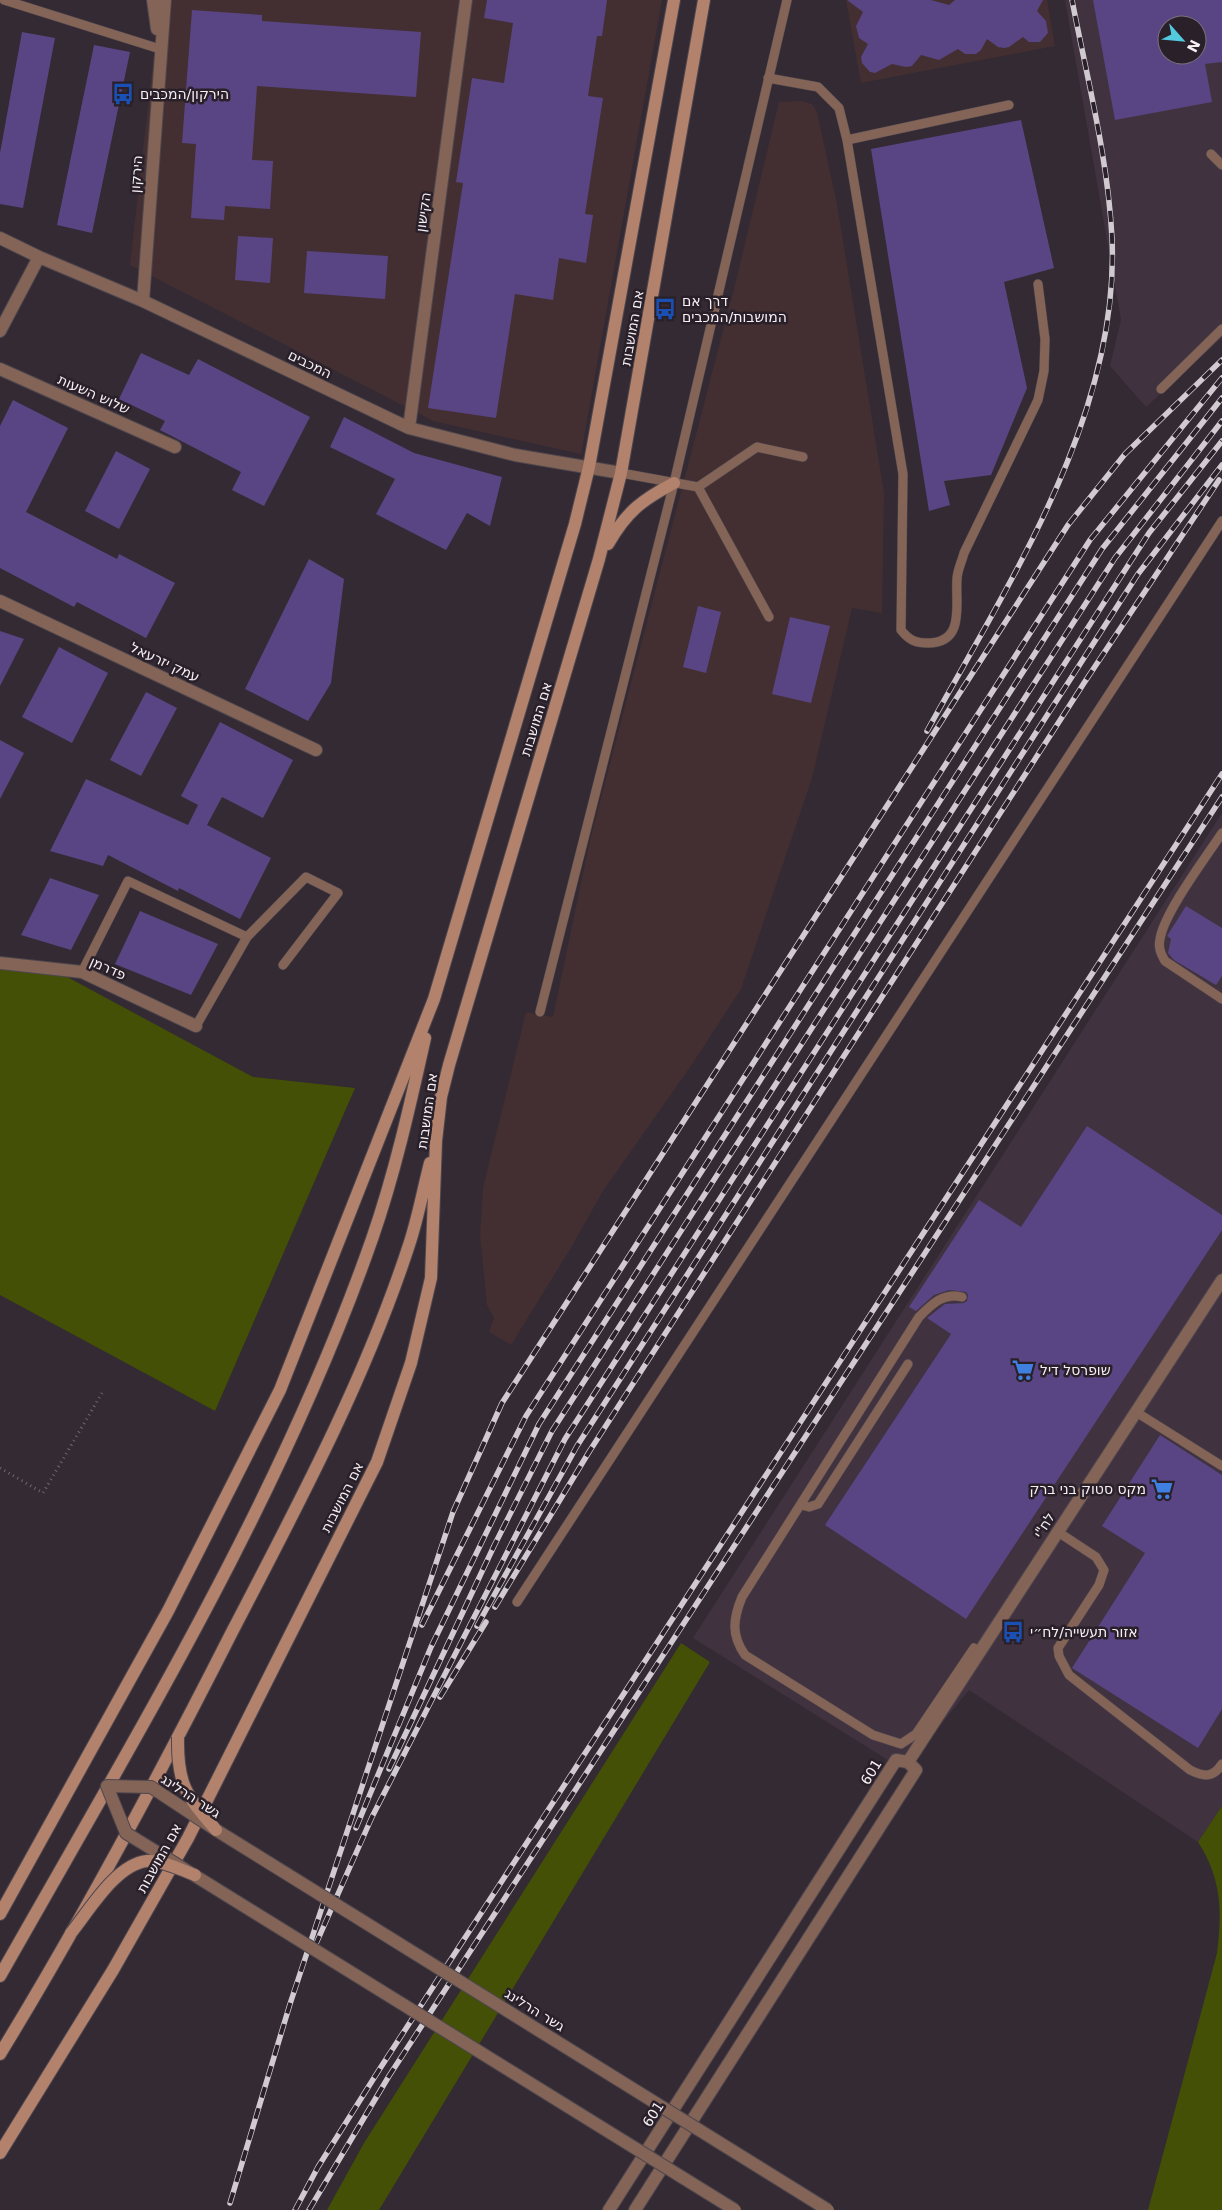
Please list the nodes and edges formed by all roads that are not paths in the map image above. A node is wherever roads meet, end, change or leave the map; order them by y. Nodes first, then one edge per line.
1 (4, 0) edge
2 (153, 0) edge
3 (165, 0) edge
4 (466, 0) edge
5 (674, 0) edge
6 (704, 0) edge
7 (787, 0) edge
8 (160, 49) junction
9 (768, 78) junction
10 (1009, 105) dead end
11 (848, 140) junction
12 (1211, 154) dead end
13 (1222, 165) edge
14 (0, 238) edge
15 (39, 257) junction
16 (1038, 284) dead end
17 (142, 301) junction
18 (1222, 329) edge
19 (0, 331) edge
20 (0, 369) edge
21 (1161, 389) dead end
22 (409, 428) junction
23 (175, 448) dead end
24 (803, 457) dead end
25 (589, 467) junction
26 (621, 473) junction
27 (674, 483) junction
28 (698, 487) junction
29 (1222, 522) edge
30 (599, 559) junction
31 (0, 601) edge
32 (769, 617) dead end
33 (316, 750) dead end
34 (1222, 833) edge
35 (247, 937) junction
36 (0, 962) edge
37 (283, 965) dead end
38 (82, 972) junction
39 (434, 999) junction
40 (1222, 999) edge
41 (540, 1012) dead end
42 (196, 1026) joint
43 (436, 1140) junction
44 (1222, 1280) edge
45 (962, 1298) dead end
46 (908, 1364) dead end
47 (1136, 1412) junction
48 (1222, 1466) edge
49 (801, 1505) junction
50 (1058, 1532) junction
51 (517, 1602) dead end
52 (980, 1651) junction
53 (178, 1738) junction
54 (908, 1762) junction
55 (1222, 1764) edge
56 (107, 1786) junction
57 (152, 1787) junction
58 (216, 1830) junction
59 (126, 1833) junction
60 (195, 1875) junction
61 (0, 1914) edge
62 (71, 1933) junction
63 (0, 1976) edge
64 (0, 2054) edge
65 (0, 2153) edge
66 (609, 2210) edge
67 (635, 2210) edge
68 (735, 2210) edge
69 (828, 2210) edge

1 - 8 lane
2 - 8 street, הירקון
3 - 8 street, הירקון
4 - 22 street, הקישון
5 - 25 main road, אם המושבות
6 - 26 main road, אם המושבות
7 - 9 lane
8 - 17 street, הירקון
9 - 11 lane
9 - 27 lane
10 - 11 lane
11 - 16 lane
12 - 13 lane
14 - 15 street, המכבים
15 - 17 street, המכבים
15 - 19 street
17 - 22 street, המכבים
18 - 21 lane
20 - 23 street, שלוש השעות
22 - 25 street, המכבים
24 - 28 lane
25 - 26 street, המכבים
25 - 39 main road, אם המושבות
26 - 27 lane
26 - 30 main road, אם המושבות
27 - 28 lane
27 - 30 main road
27 - 41 lane
28 - 32 lane
29 - 51 lane
30 - 43 main road, אם המושבות
31 - 33 street, עמק יזרעאל
34 - 40 lane
35 - 37 lane
35 - 38 lane
35 - 42 lane
36 - 38 street, פדרמן
38 - 42 street, פדרמן
39 - 56 main road
39 - 61 main road, אם המושבות
43 - 53 main road
43 - 65 main road, אם המושבות
44 - 47 street, לח"י
45 - 49 lane
46 - 49 lane
47 - 48 lane
47 - 50 street, לח"י
49 - 52 lane
50 - 52 street, לח"י
50 - 55 lane
52 - 54 street, לח"י
53 - 57 main road
53 - 58 main road, bridge
54 - 66 street, 601
54 - 67 street
56 - 57 street, גשר הרלינג, bridge
56 - 59 street, bridge
56 - 63 main road
57 - 58 street, גשר הרלינג, bridge
57 - 59 main road
58 - 69 street, גשר הרלינג, bridge
59 - 60 street, bridge
59 - 62 main road, bridge
60 - 62 main road, bridge
60 - 68 street, bridge
62 - 64 main road

